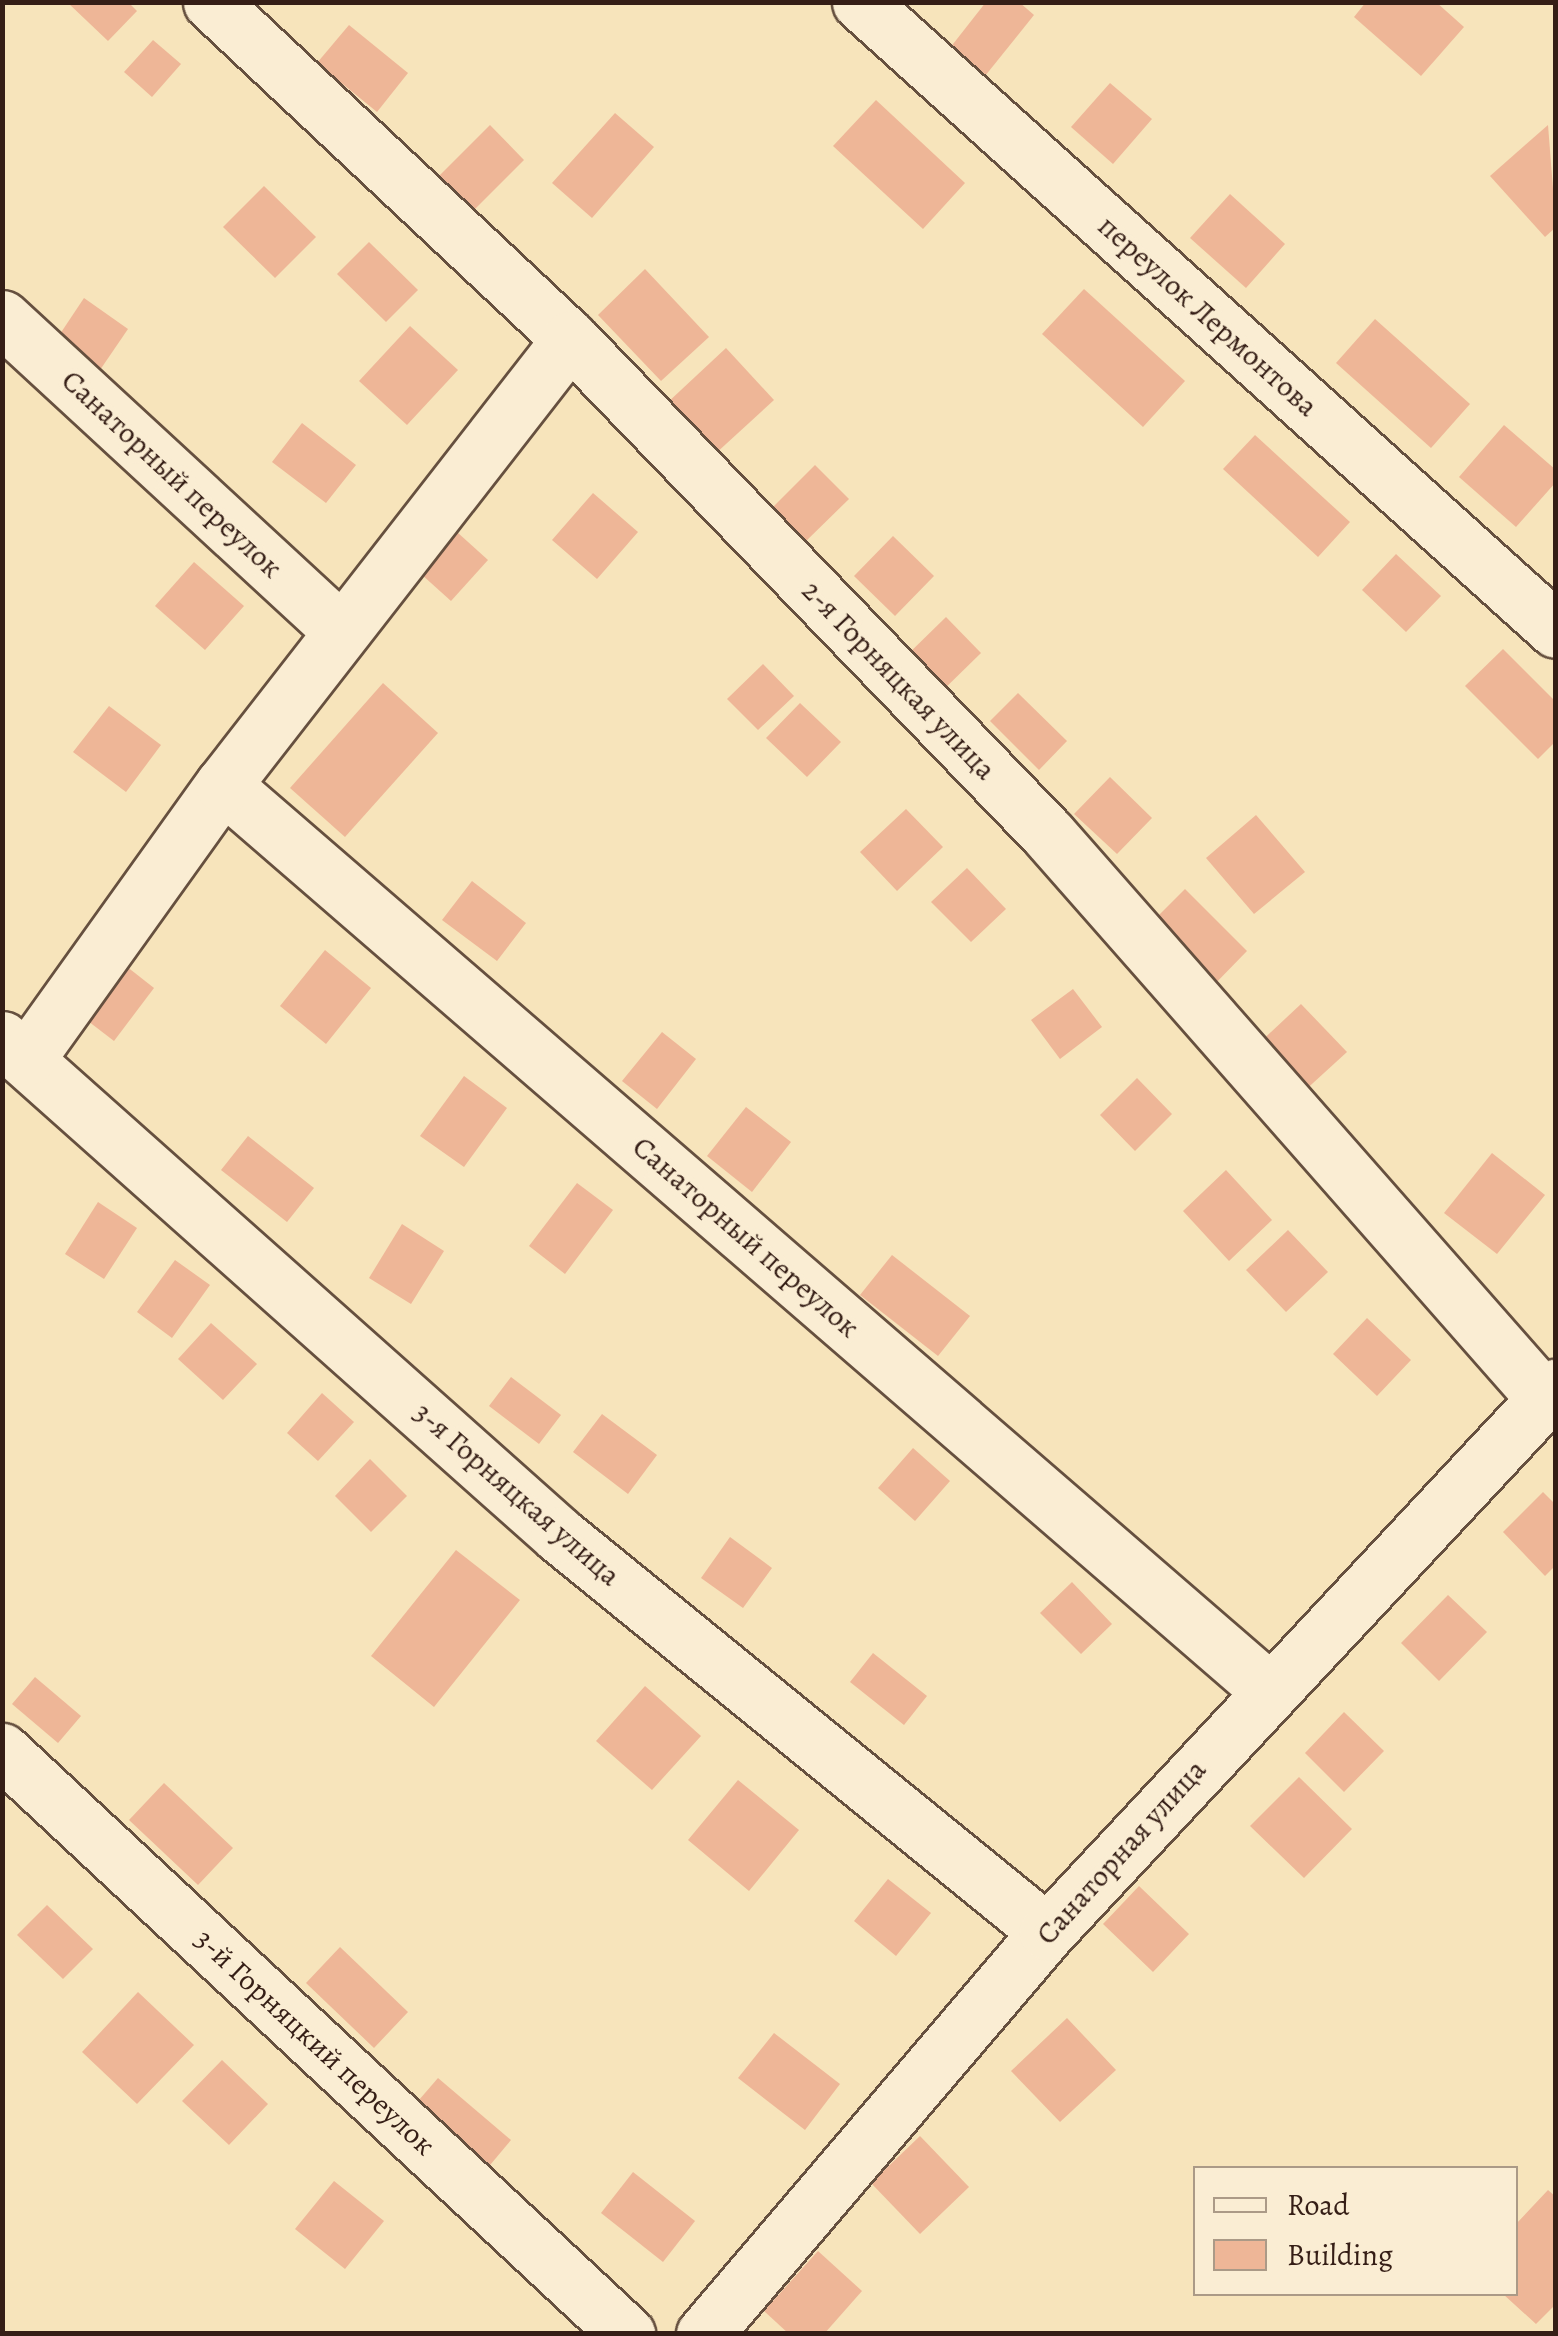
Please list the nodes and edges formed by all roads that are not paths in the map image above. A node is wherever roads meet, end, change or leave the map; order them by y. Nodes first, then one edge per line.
1 (211, 2) edge
2 (860, 2) edge
3 (2, 318) edge
4 (570, 339) junction
5 (341, 630) junction
6 (1556, 630) edge
7 (223, 784) junction
8 (15, 1048) edge
9 (1550, 1392) edge
10 (1269, 1690) junction
11 (2, 1751) edge
12 (1046, 1932) junction
13 (628, 2334) edge
14 (704, 2334) edge

1 - 4 street, 2-я Горняцкая улица
2 - 6 street, переулок Лермонтова
3 - 5 street, Санаторный переулок
4 - 5 street
4 - 9 street, 2-я Горняцкая улица
5 - 7 street
7 - 8 street
7 - 10 street, Санаторный переулок
8 - 12 street, 3-я Горняцкая улица
9 - 10 street, Санаторная улица
10 - 12 street, Санаторная улица
11 - 13 street, 3-й Горняцкий переулок
12 - 14 street, Санаторная улица

